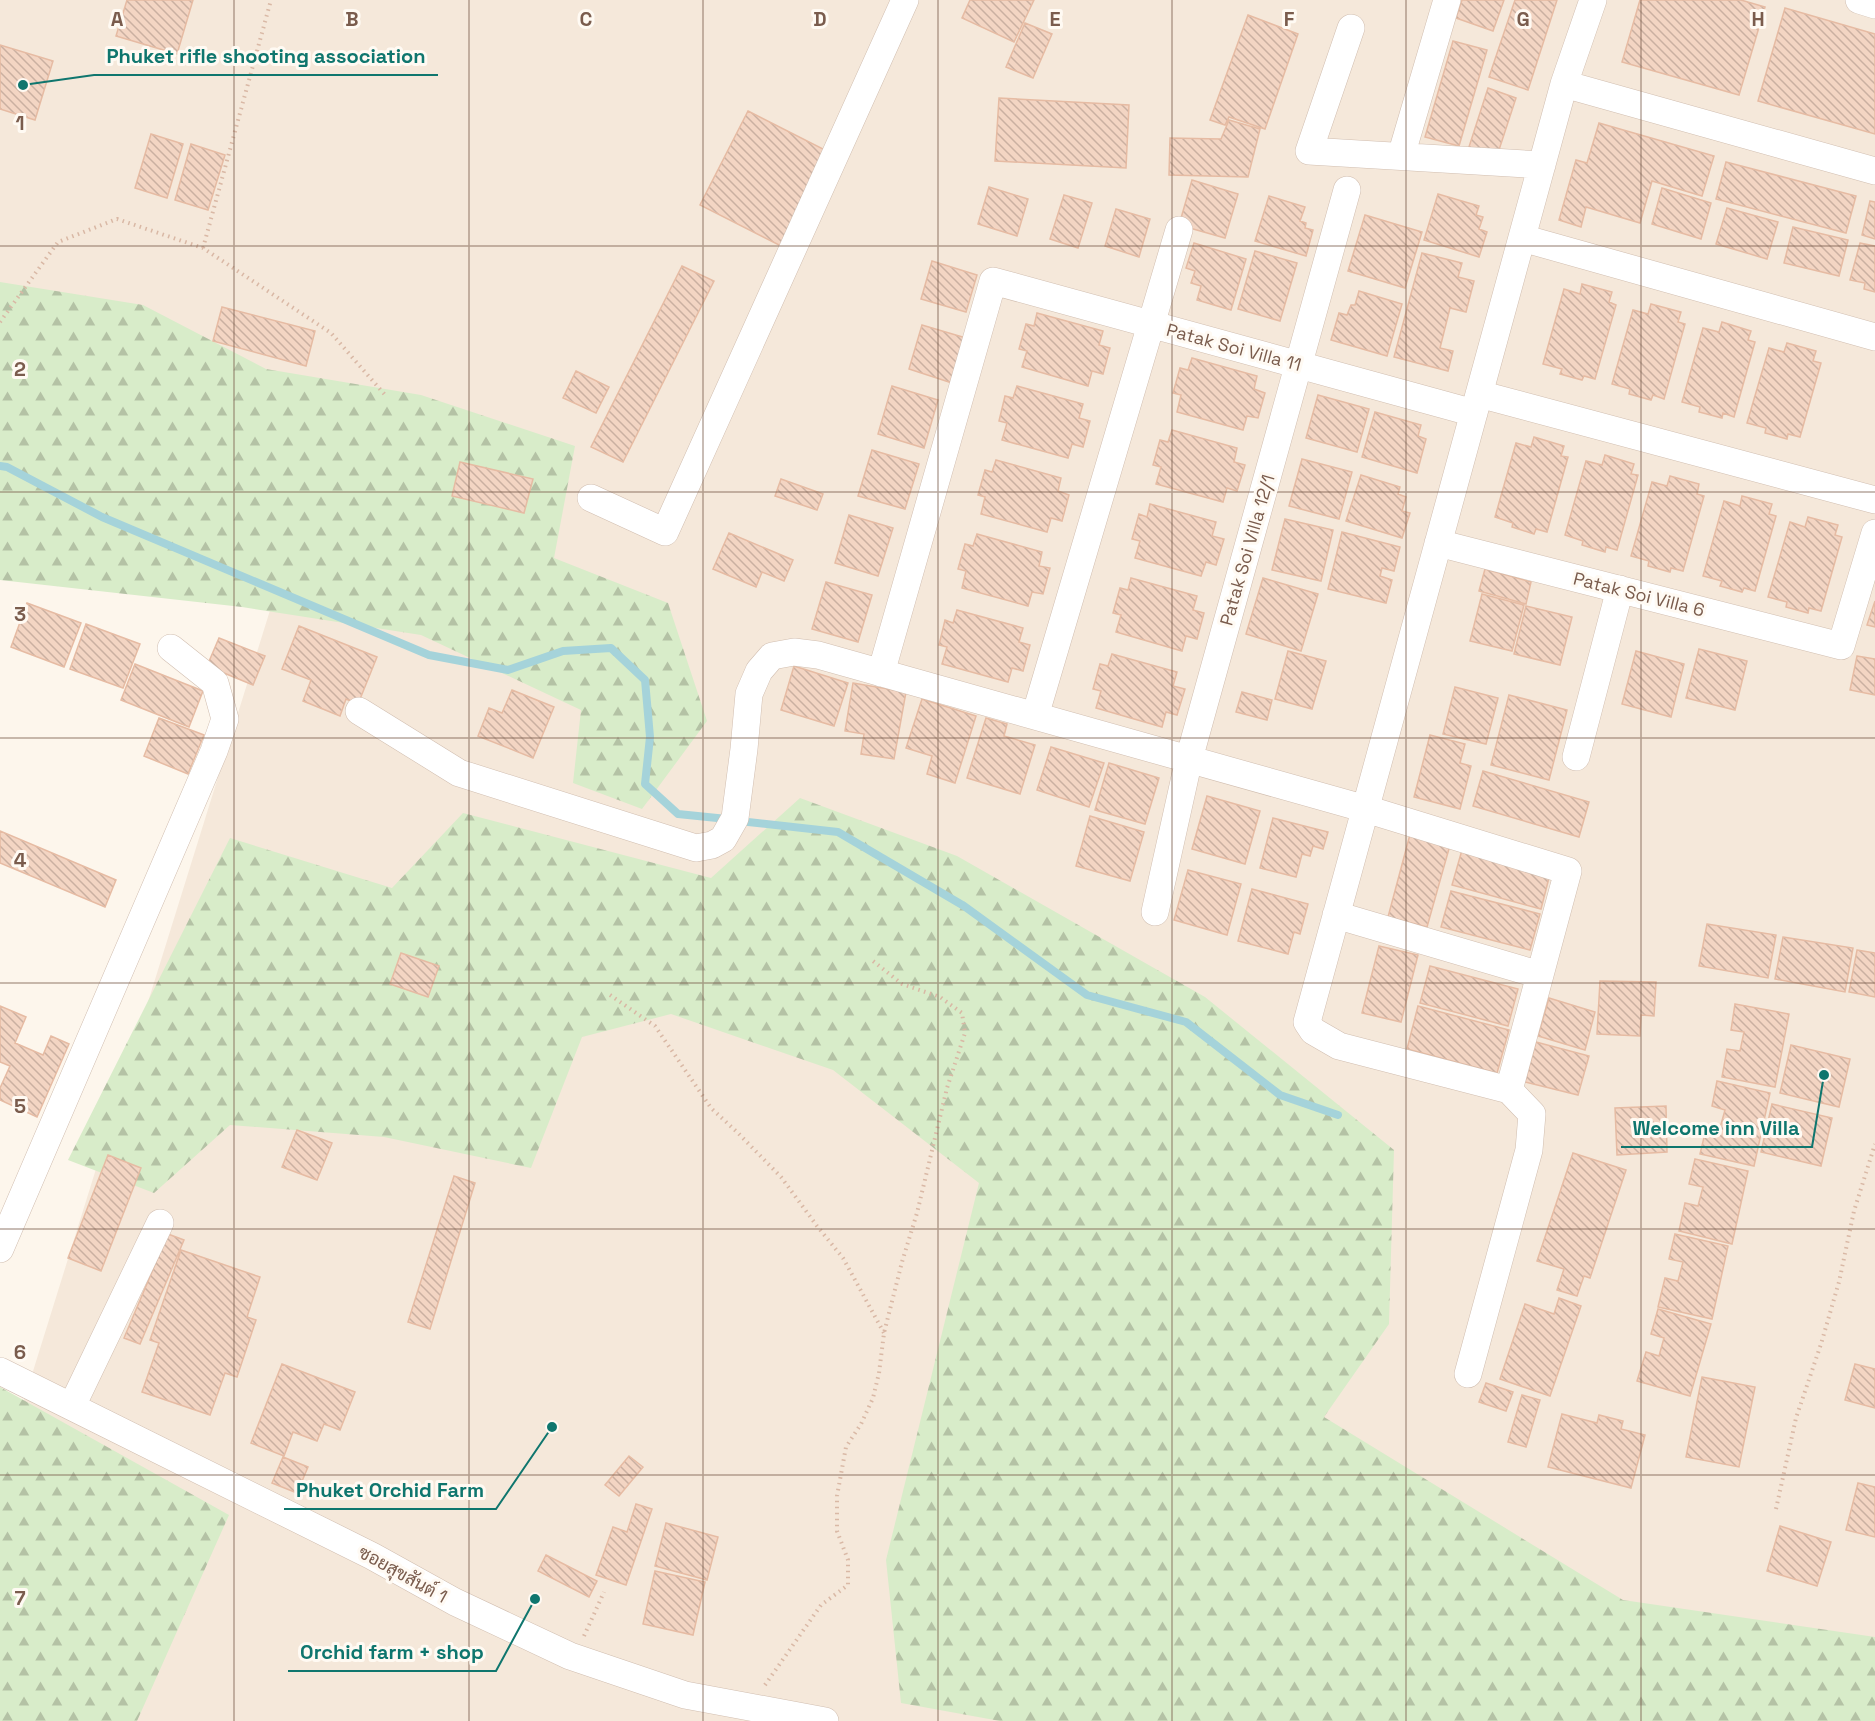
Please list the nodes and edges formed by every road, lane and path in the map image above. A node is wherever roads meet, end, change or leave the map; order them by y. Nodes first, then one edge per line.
1 (272, 0) edge
2 (905, 0) edge
3 (1447, 0) edge
4 (1593, 0) edge
5 (1859, 0) edge
6 (1875, 5) edge
7 (1351, 28) dead end
8 (1564, 84) junction
9 (1401, 156) junction
10 (1542, 165) junction
11 (1875, 171) edge
12 (1347, 190) dead end
13 (1179, 230) dead end
14 (1522, 238) junction
15 (203, 248) junction
16 (0, 322) edge
17 (1150, 324) junction
18 (1875, 337) edge
19 (1299, 365) junction
20 (386, 396) dead end
21 (1476, 403) junction
22 (591, 498) dead end
23 (1875, 500) edge
24 (1874, 538) edge
25 (1438, 543) junction
26 (1620, 589) junction
27 (171, 648) dead end
28 (881, 673) junction
29 (359, 711) dead end
30 (1035, 716) junction
31 (1576, 757) dead end
32 (1189, 759) junction
33 (1366, 809) junction
34 (1155, 912) dead end
35 (1336, 915) junction
36 (873, 961) dead end
37 (1540, 975) junction
38 (610, 995) dead end
39 (1509, 1090) junction
40 (1875, 1144) edge
41 (160, 1223) dead end
42 (0, 1249) edge
43 (884, 1333) junction
44 (0, 1371) edge
45 (1468, 1374) dead end
46 (72, 1406) junction
47 (1776, 1509) dead end
48 (604, 1592) dead end
49 (570, 1656) junction
50 (747, 1714) edge
51 (825, 1721) edge

1 - 15 path
2 - 22 street
3 - 9 street
4 - 8 street
5 - 6 street
7 - 9 street
8 - 10 street
8 - 11 street
9 - 10 street
10 - 14 street
12 - 19 street, Patak Soi Villa 12/1
13 - 17 street
14 - 18 street
14 - 21 street
15 - 16 path
15 - 20 path
17 - 19 street, Patak Soi Villa 11
17 - 28 street, Patak Soi Villa 11
17 - 30 street
19 - 21 street, Patak Soi Villa 11
19 - 32 street, Patak Soi Villa 12/1
21 - 23 street, Patak Soi Villa 11
21 - 25 street
24 - 26 street, Patak Soi Villa 6
25 - 26 street, Patak Soi Villa 6
25 - 33 street
26 - 31 street
27 - 42 street
28 - 29 street
28 - 30 street
30 - 32 street
32 - 33 street
32 - 34 street, Patak Soi Villa 12/1
33 - 35 street
33 - 37 street
35 - 37 street
35 - 39 street
36 - 43 path
37 - 39 street
38 - 43 path
39 - 45 street
40 - 47 path
41 - 46 street
43 - 50 path
44 - 46 street, ซอยสุขสันต์ 1
46 - 49 street, ซอยสุขสันต์ 1
48 - 49 path
49 - 50 street, ซอยสุขสันต์ 1
50 - 51 street, ซอยสุขสันต์ 1

